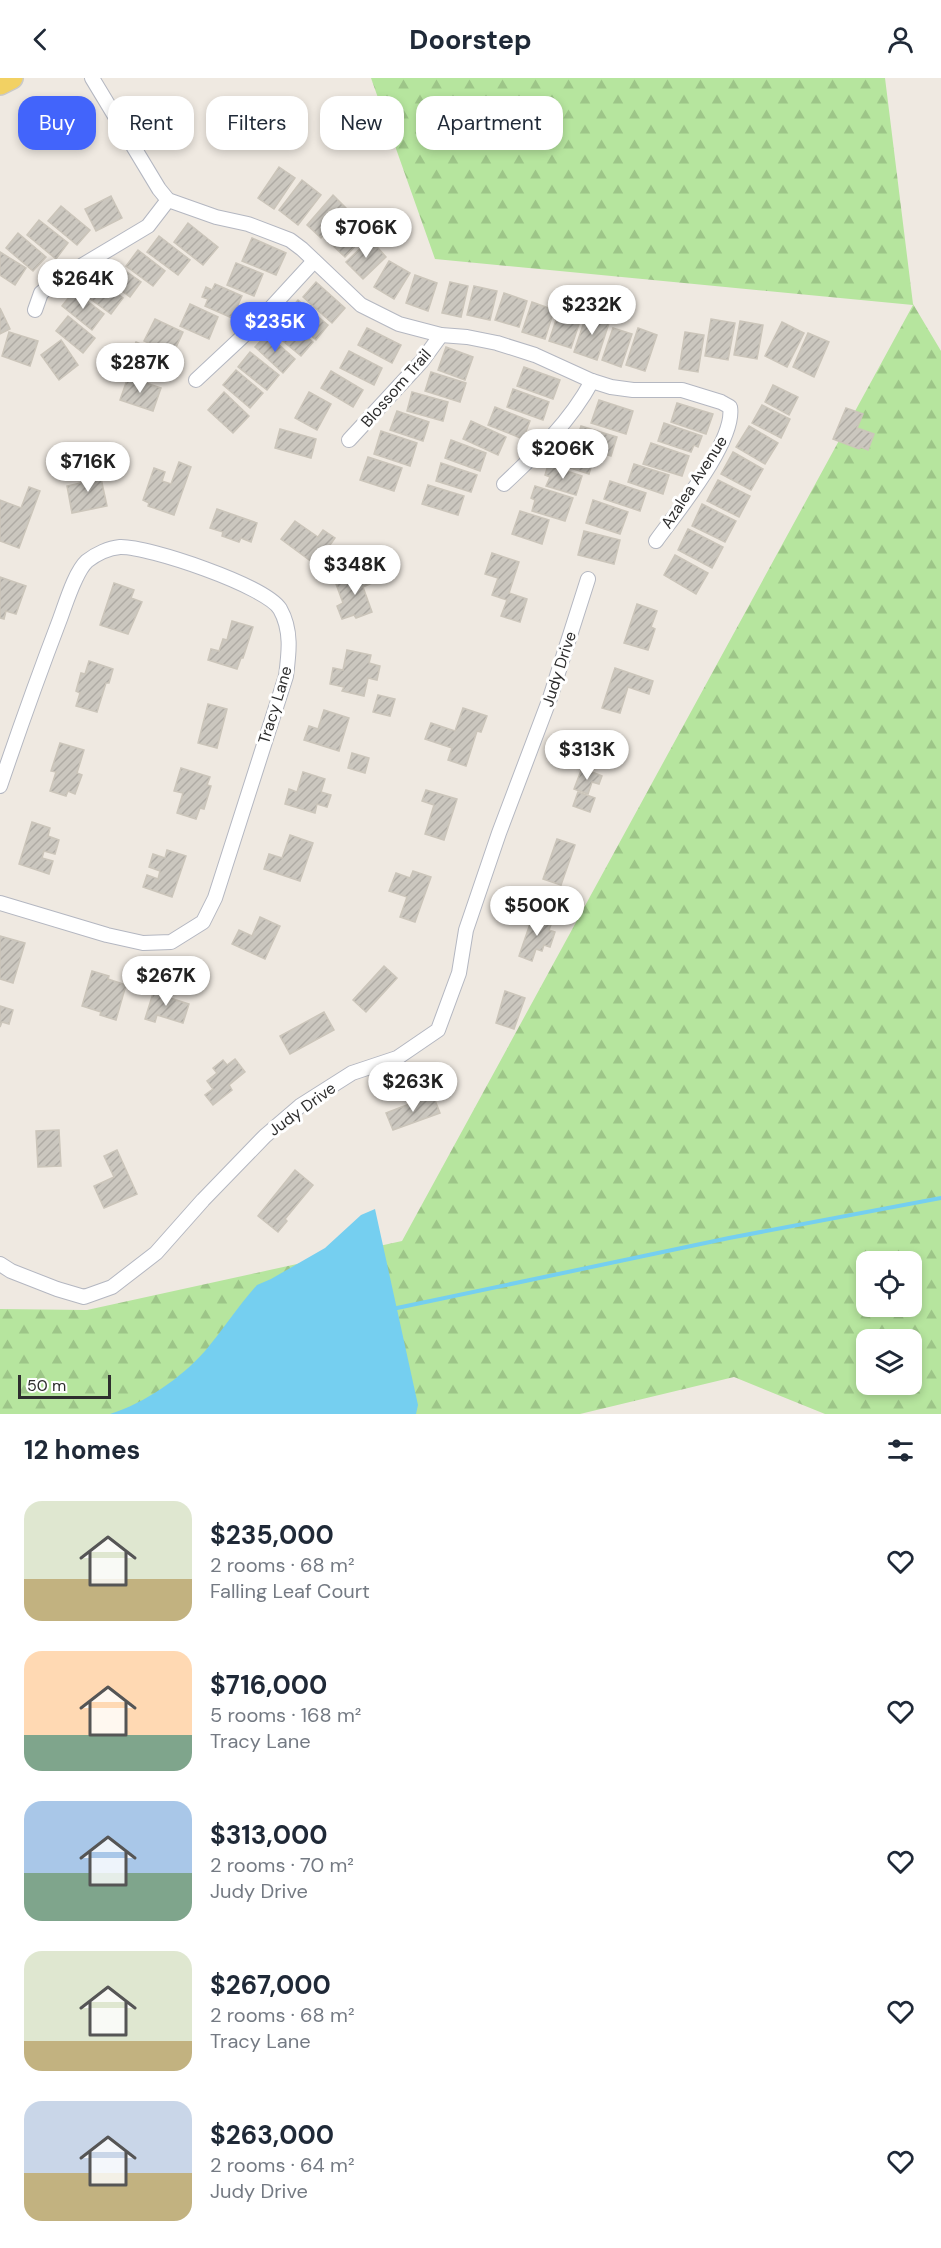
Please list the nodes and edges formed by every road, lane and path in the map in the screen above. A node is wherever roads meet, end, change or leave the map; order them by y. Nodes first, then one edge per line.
1 (12, 78) edge
2 (92, 78) edge
3 (0, 84) edge
4 (168, 200) junction
5 (314, 261) junction
6 (35, 310) dead end
7 (441, 335) junction
8 (196, 380) dead end
9 (592, 381) junction
10 (349, 440) dead end
11 (504, 484) dead end
12 (656, 541) dead end
13 (588, 579) dead end
14 (0, 786) edge
15 (0, 903) edge
16 (0, 1264) edge

1 - 3 main road
2 - 4 street
4 - 5 street
4 - 6 street
5 - 7 street
5 - 8 street
7 - 9 street
7 - 10 street, Blossom Trail
9 - 11 street
9 - 12 street, Azalea Avenue
13 - 16 street, Judy Drive
14 - 15 street, Tracy Lane

